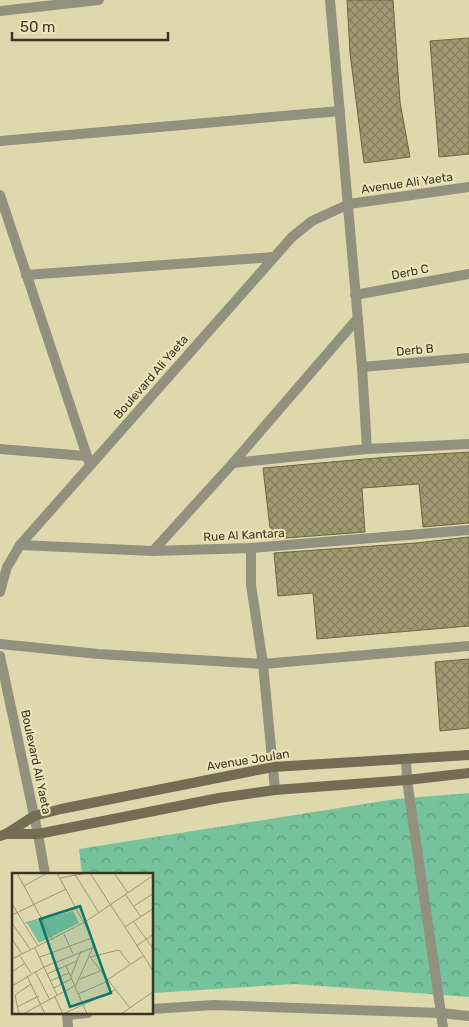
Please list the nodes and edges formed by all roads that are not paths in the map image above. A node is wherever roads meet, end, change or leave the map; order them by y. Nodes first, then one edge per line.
1 (99, 0) edge
2 (330, 0) edge
3 (0, 11) edge
4 (340, 111) junction
5 (0, 141) edge
6 (469, 187) edge
7 (0, 195) edge
8 (348, 204) junction
9 (274, 257) junction
10 (469, 274) edge
11 (26, 275) junction
12 (356, 295) junction
13 (358, 318) junction
14 (469, 358) edge
15 (362, 367) junction
16 (469, 444) edge
17 (0, 449) edge
18 (367, 449) junction
19 (88, 461) junction
20 (233, 463) junction
21 (469, 530) edge
22 (20, 545) junction
23 (251, 548) junction
24 (153, 551) junction
25 (0, 592) edge
26 (0, 644) edge
27 (469, 646) edge
28 (0, 656) edge
29 (263, 664) junction
30 (469, 755) edge
31 (406, 758) junction
32 (273, 766) junction
33 (469, 773) edge
34 (407, 780) junction
35 (275, 790) junction
36 (34, 816) junction
37 (38, 834) junction
38 (3, 835) edge
39 (45, 873) edge
40 (154, 1009) edge
41 (441, 1013) junction
42 (67, 1014) edge
43 (469, 1016) edge
44 (68, 1027) edge
45 (443, 1027) edge

1 - 3 street
2 - 4 street
4 - 5 street
4 - 8 street
6 - 8 street, Avenue Ali Yaeta
7 - 11 street
8 - 9 street, Boulevard Ali Yaeta
8 - 12 street
9 - 11 street
9 - 19 street, Boulevard Ali Yaeta
10 - 12 street, Derb C
11 - 19 street
12 - 13 street
13 - 15 street
13 - 20 street
14 - 15 street, Derb B
15 - 18 street
16 - 18 street
17 - 19 street
18 - 20 street
19 - 22 street, Boulevard Ali Yaeta
20 - 24 street
21 - 23 street, Rue Al Kantara
22 - 24 street, Rue Al Kantara
22 - 25 street, Boulevard Ali Yaeta
23 - 24 street, Rue Al Kantara
23 - 29 street
26 - 29 street
27 - 29 street
28 - 36 street, Boulevard Ali Yaeta
29 - 32 street
30 - 31 street, Avenue Joulan
31 - 32 street, Avenue Joulan
31 - 34 street
32 - 35 street
32 - 36 street, Avenue Joulan
33 - 34 street
34 - 35 street
34 - 41 street
35 - 37 street
36 - 37 street, Boulevard Ali Yaeta
36 - 38 street, Avenue Joulan
37 - 38 street
37 - 39 street, Boulevard Ali Yaeta
40 - 41 street
41 - 43 street
41 - 45 street
42 - 44 street

